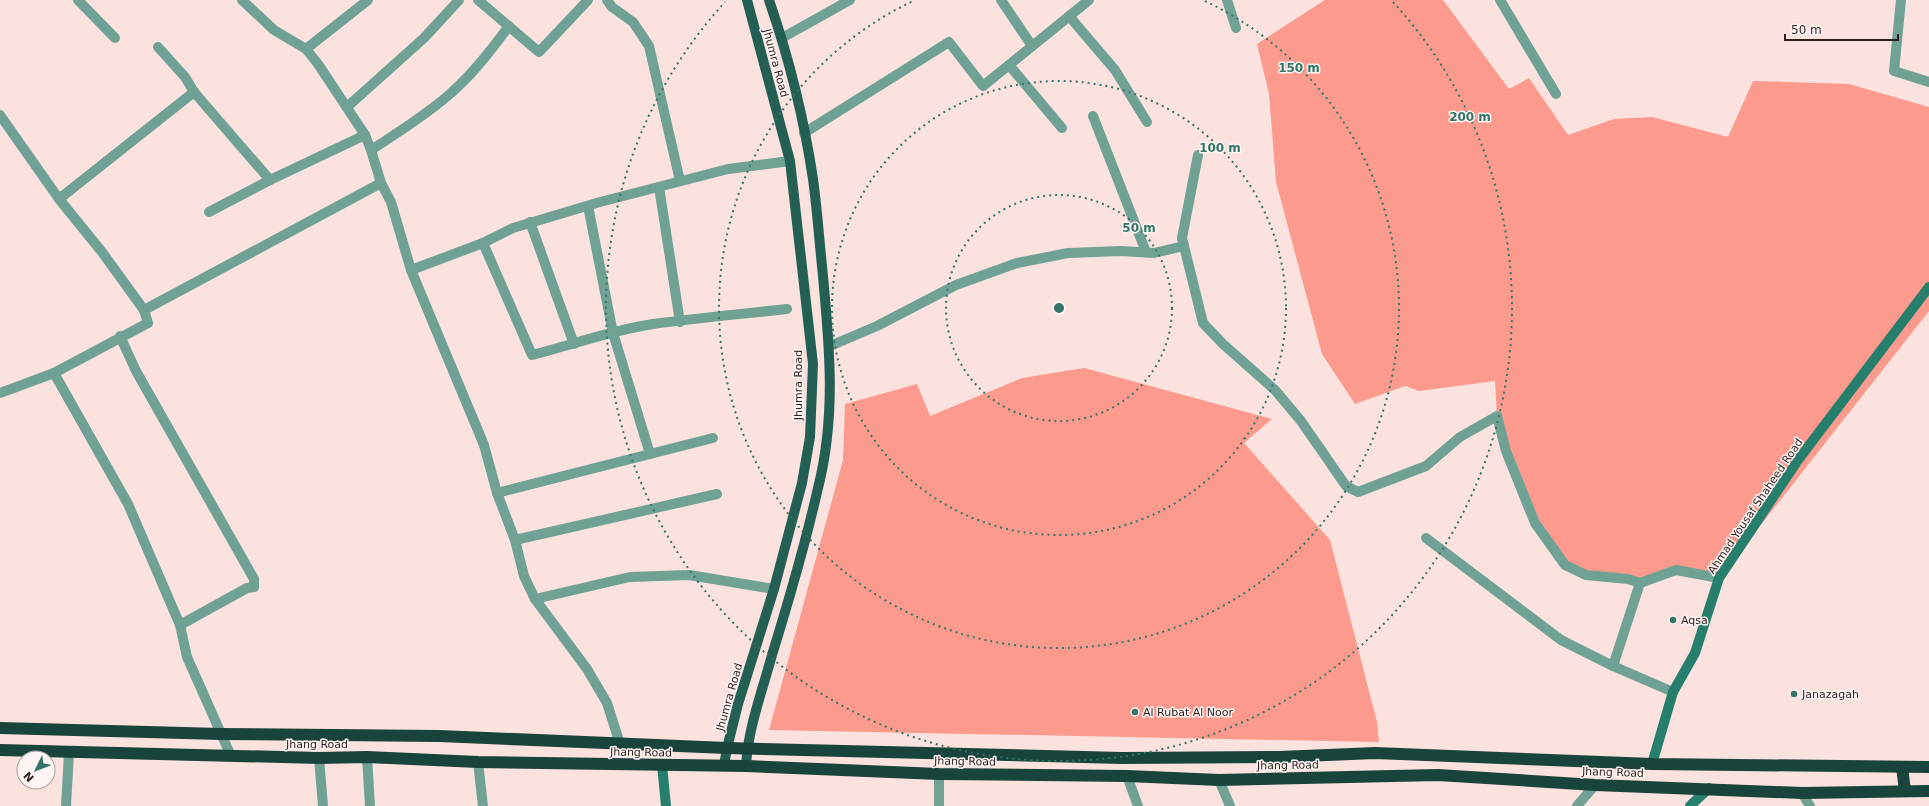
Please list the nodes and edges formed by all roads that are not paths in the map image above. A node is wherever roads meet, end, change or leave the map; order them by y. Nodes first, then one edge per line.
1 (78, 0) edge
2 (242, 0) edge
3 (368, 0) edge
4 (459, 0) edge
5 (478, 0) edge
6 (588, 0) edge
7 (607, 0) edge
8 (747, 0) edge
9 (769, 0) edge
10 (850, 0) edge
11 (1001, 0) edge
12 (1089, 0) edge
13 (1227, 0) edge
14 (1500, 0) edge
15 (1901, 0) edge
16 (1069, 16) junction
17 (509, 26) junction
18 (1236, 28) dead end
19 (115, 38) dead end
20 (782, 38) junction
21 (1032, 46) junction
22 (158, 47) dead end
23 (306, 49) junction
24 (1009, 65) junction
25 (1929, 82) edge
26 (194, 92) junction
27 (1556, 94) dead end
28 (347, 107) junction
29 (0, 115) edge
30 (1093, 116) dead end
31 (1147, 122) dead end
32 (1062, 128) dead end
33 (804, 133) junction
34 (365, 136) junction
35 (371, 150) junction
36 (1198, 154) dead end
37 (790, 161) junction
38 (270, 180) junction
39 (680, 182) junction
40 (381, 183) junction
41 (659, 187) junction
42 (59, 199) junction
43 (588, 206) junction
44 (209, 212) dead end
45 (530, 222) junction
46 (483, 243) junction
47 (1184, 246) junction
48 (1146, 252) junction
49 (411, 270) junction
50 (1929, 287) edge
51 (787, 309) dead end
52 (144, 310) junction
53 (680, 322) junction
54 (613, 333) junction
55 (120, 336) junction
56 (574, 344) junction
57 (830, 346) junction
58 (54, 373) junction
59 (0, 393) edge
60 (713, 438) dead end
61 (650, 454) junction
62 (497, 493) junction
63 (717, 494) dead end
64 (1426, 538) dead end
65 (515, 540) junction
66 (1719, 578) junction
67 (1640, 583) junction
68 (774, 589) junction
69 (535, 599) junction
70 (180, 625) junction
71 (1613, 666) junction
72 (1674, 692) junction
73 (0, 728) edge
74 (26, 729) junction
75 (89, 729) junction
76 (221, 734) junction
77 (620, 744) junction
78 (727, 748) junction
79 (747, 748) junction
80 (0, 750) edge
81 (27, 750) edge
82 (16, 751) edge
83 (87, 751) junction
84 (56, 752) edge
85 (69, 753) junction
86 (231, 756) junction
87 (366, 757) junction
88 (1280, 757) junction
89 (319, 758) junction
90 (478, 762) junction
91 (1652, 764) junction
92 (662, 765) junction
93 (724, 766) junction
94 (746, 766) junction
95 (1902, 767) junction
96 (1929, 767) edge
97 (939, 774) junction
98 (1127, 776) junction
99 (1282, 777) junction
100 (1219, 780) junction
101 (1594, 785) junction
102 (1709, 788) junction
103 (1905, 791) junction
104 (1929, 791) edge
105 (1802, 793) junction
106 (66, 806) edge
107 (323, 806) edge
108 (370, 806) edge
109 (483, 806) edge
110 (666, 806) edge
111 (939, 806) edge
112 (1138, 806) edge
113 (1230, 806) edge
114 (1577, 806) edge
115 (1690, 806) edge
116 (1810, 806) edge

1 - 19 street
2 - 23 street
3 - 23 street
4 - 28 street
5 - 17 street
6 - 17 street
7 - 39 street
8 - 37 main road, Jhumra Road
9 - 20 main road, Jhumra Road
10 - 20 street
11 - 21 street
12 - 16 street
13 - 18 street
14 - 27 street
15 - 25 street
16 - 21 street
16 - 31 street
17 - 35 street
20 - 33 main road, Jhumra Road
21 - 24 street
22 - 26 street
23 - 28 street
24 - 32 street
24 - 33 street
26 - 38 street
26 - 42 street
28 - 34 street
29 - 42 street
30 - 48 street
33 - 57 main road, Jhumra Road
34 - 35 street
34 - 38 street
35 - 40 street
36 - 47 street
37 - 39 street
37 - 68 main road, Jhumra Road
38 - 44 street
39 - 41 street
40 - 49 street
40 - 52 street
41 - 43 street
41 - 53 street
42 - 52 street
43 - 45 street
43 - 54 street
45 - 46 street
45 - 56 street
46 - 49 street
46 - 56 street
47 - 48 street
47 - 67 street
48 - 57 street
49 - 62 street
50 - 66 street, Ahmad Yousaf Shaheed Road
51 - 53 street
52 - 55 street
53 - 54 street
54 - 56 street
54 - 61 street
55 - 58 street
55 - 70 street
57 - 79 main road, Jhumra Road
58 - 59 street
58 - 70 street
60 - 61 street
61 - 62 street
62 - 65 street
63 - 65 street
64 - 71 street
65 - 69 street
66 - 67 street
66 - 72 street, Ahmad Yousaf Shaheed Road
67 - 71 street
68 - 69 street
68 - 78 main road, Jhumra Road
69 - 77 street
70 - 76 street
71 - 72 street
72 - 91 street, Ahmad Yousaf Shaheed Road
73 - 74 highway, Jhang Road
74 - 75 highway, Jhang Road
74 - 81 highway
75 - 76 highway, Jhang Road
75 - 83 highway
76 - 77 highway, Jhang Road
76 - 86 street
77 - 78 highway, Jhang Road
78 - 79 highway, Jhang Road
78 - 93 main road, Jhumra Road
79 - 88 highway, Jhang Road
79 - 94 main road, Jhumra Road
80 - 82 highway, Jhang Road
83 - 85 highway, Jhang Road
83 - 86 highway, Jhang Road
84 - 85 highway, Jhang Road
85 - 106 street
86 - 89 highway, Jhang Road
87 - 89 highway, Jhang Road
87 - 90 highway, Jhang Road
87 - 108 street
88 - 91 highway, Jhang Road
88 - 99 highway
89 - 107 street
90 - 92 highway, Jhang Road
90 - 109 street
91 - 95 highway, Jhang Road
92 - 93 highway, Jhang Road
92 - 110 street
93 - 94 highway, Jhang Road
94 - 97 highway, Jhang Road
95 - 96 highway, Jhang Road
95 - 103 highway
97 - 98 highway, Jhang Road
97 - 111 street
98 - 100 highway, Jhang Road
98 - 112 street
99 - 100 highway, Jhang Road
99 - 101 highway, Jhang Road
100 - 113 street
101 - 102 highway, Jhang Road
101 - 114 street
102 - 105 highway, Jhang Road
102 - 115 street
103 - 104 highway, Jhang Road
103 - 105 highway, Jhang Road
105 - 116 street

